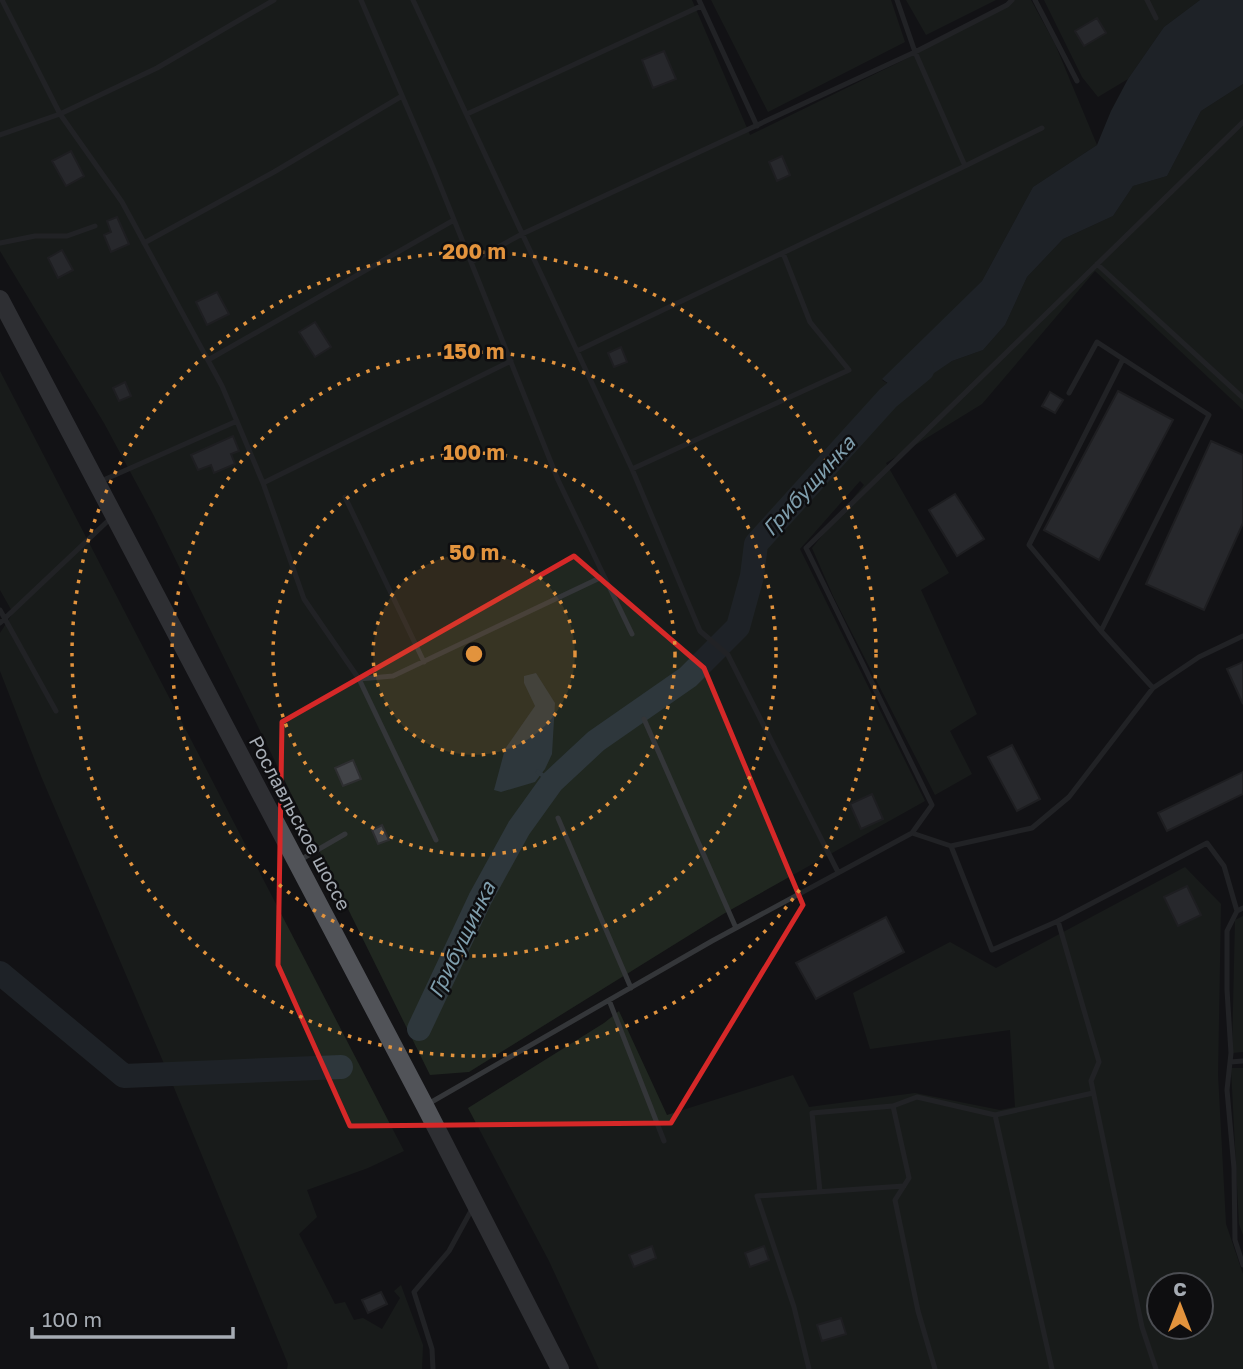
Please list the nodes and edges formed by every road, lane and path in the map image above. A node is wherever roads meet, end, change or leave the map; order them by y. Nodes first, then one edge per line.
1 (2, 0) edge
2 (274, 0) edge
3 (361, 0) edge
4 (414, 0) edge
5 (897, 0) edge
6 (1012, 0) edge
7 (1035, 0) edge
8 (1147, 0) edge
9 (700, 3) edge
10 (1156, 19) dead end
11 (915, 52) junction
12 (1077, 81) dead end
13 (402, 96) junction
14 (60, 114) junction
15 (467, 114) junction
16 (1243, 122) edge
17 (757, 126) junction
18 (1042, 128) dead end
19 (0, 135) edge
20 (965, 166) junction
21 (454, 220) junction
22 (95, 226) dead end
23 (523, 234) junction
24 (0, 243) edge
25 (144, 243) junction
26 (783, 253) junction
27 (471, 262) junction
28 (1097, 264) junction
29 (0, 299) edge
30 (577, 351) junction
31 (1123, 359) junction
32 (208, 360) junction
33 (511, 361) junction
34 (1069, 393) dead end
35 (1243, 398) edge
36 (237, 421) junction
37 (632, 469) junction
38 (97, 483) junction
39 (263, 483) junction
40 (345, 497) dead end
41 (114, 515) junction
42 (604, 576) junction
43 (0, 610) edge
44 (6, 618) junction
45 (0, 623) edge
46 (1101, 631) junction
47 (632, 634) dead end
48 (1243, 636) edge
49 (424, 662) junction
50 (359, 679) junction
51 (1153, 688) junction
52 (56, 711) dead end
53 (644, 719) dead end
54 (558, 818) dead end
55 (912, 832) junction
56 (345, 834) dead end
57 (436, 840) dead end
58 (951, 846) junction
59 (297, 862) junction
60 (838, 872) junction
61 (1240, 909) edge
62 (1058, 921) junction
63 (736, 928) junction
64 (631, 988) junction
65 (609, 1000) junction
66 (1243, 1061) edge
67 (1230, 1062) junction
68 (1093, 1093) junction
69 (893, 1105) junction
70 (425, 1106) junction
71 (995, 1115) junction
72 (664, 1141) dead end
73 (904, 1186) junction
74 (820, 1192) junction
75 (475, 1203) junction
76 (1243, 1265) edge
77 (432, 1369) edge
78 (560, 1369) edge
79 (809, 1369) edge
80 (935, 1369) edge
81 (1052, 1369) edge
82 (1156, 1369) edge

1 - 14 lane
2 - 14 lane
3 - 13 lane
4 - 15 lane
5 - 11 lane
6 - 11 lane
7 - 12 lane
8 - 10 lane
9 - 15 lane
9 - 17 lane
11 - 17 lane
11 - 20 lane
13 - 21 lane
13 - 25 lane
14 - 19 lane
14 - 25 lane
15 - 23 lane
16 - 28 lane
17 - 23 lane
18 - 20 lane
20 - 26 lane
21 - 27 lane
21 - 32 lane
22 - 24 lane
23 - 27 lane
23 - 30 lane
25 - 32 lane
26 - 30 lane
26 - 37 lane
27 - 33 lane
28 - 35 lane
28 - 55 lane
29 - 38 main road, Рославльское шоссе
30 - 37 lane
31 - 34 lane
31 - 46 lane
31 - 46 lane
32 - 36 lane
33 - 39 lane
33 - 42 lane
36 - 38 lane
36 - 39 lane
37 - 60 lane
38 - 41 main road, Рославльское шоссе
39 - 50 lane
40 - 49 lane
41 - 44 lane
41 - 59 main road, Рославльское шоссе
42 - 47 lane
42 - 49 lane
43 - 44 lane
44 - 45 lane
44 - 52 lane
46 - 51 lane
48 - 51 lane
49 - 50 lane
50 - 57 lane
51 - 58 lane
53 - 63 lane
54 - 64 lane
55 - 58 lane
55 - 60 lane
56 - 59 lane
58 - 62 lane
59 - 70 main road, Рославльское шоссе
60 - 63 lane
61 - 62 lane
61 - 67 lane
62 - 68 lane
63 - 64 lane
64 - 65 lane
65 - 70 lane
65 - 72 lane
66 - 67 lane
67 - 76 lane
68 - 71 lane
68 - 82 lane
69 - 71 lane
69 - 73 lane
69 - 74 lane
70 - 75 main road, Рославльское шоссе
71 - 81 lane
73 - 74 lane
73 - 80 lane
74 - 79 lane
75 - 77 lane
75 - 78 main road, Рославльское шоссе

